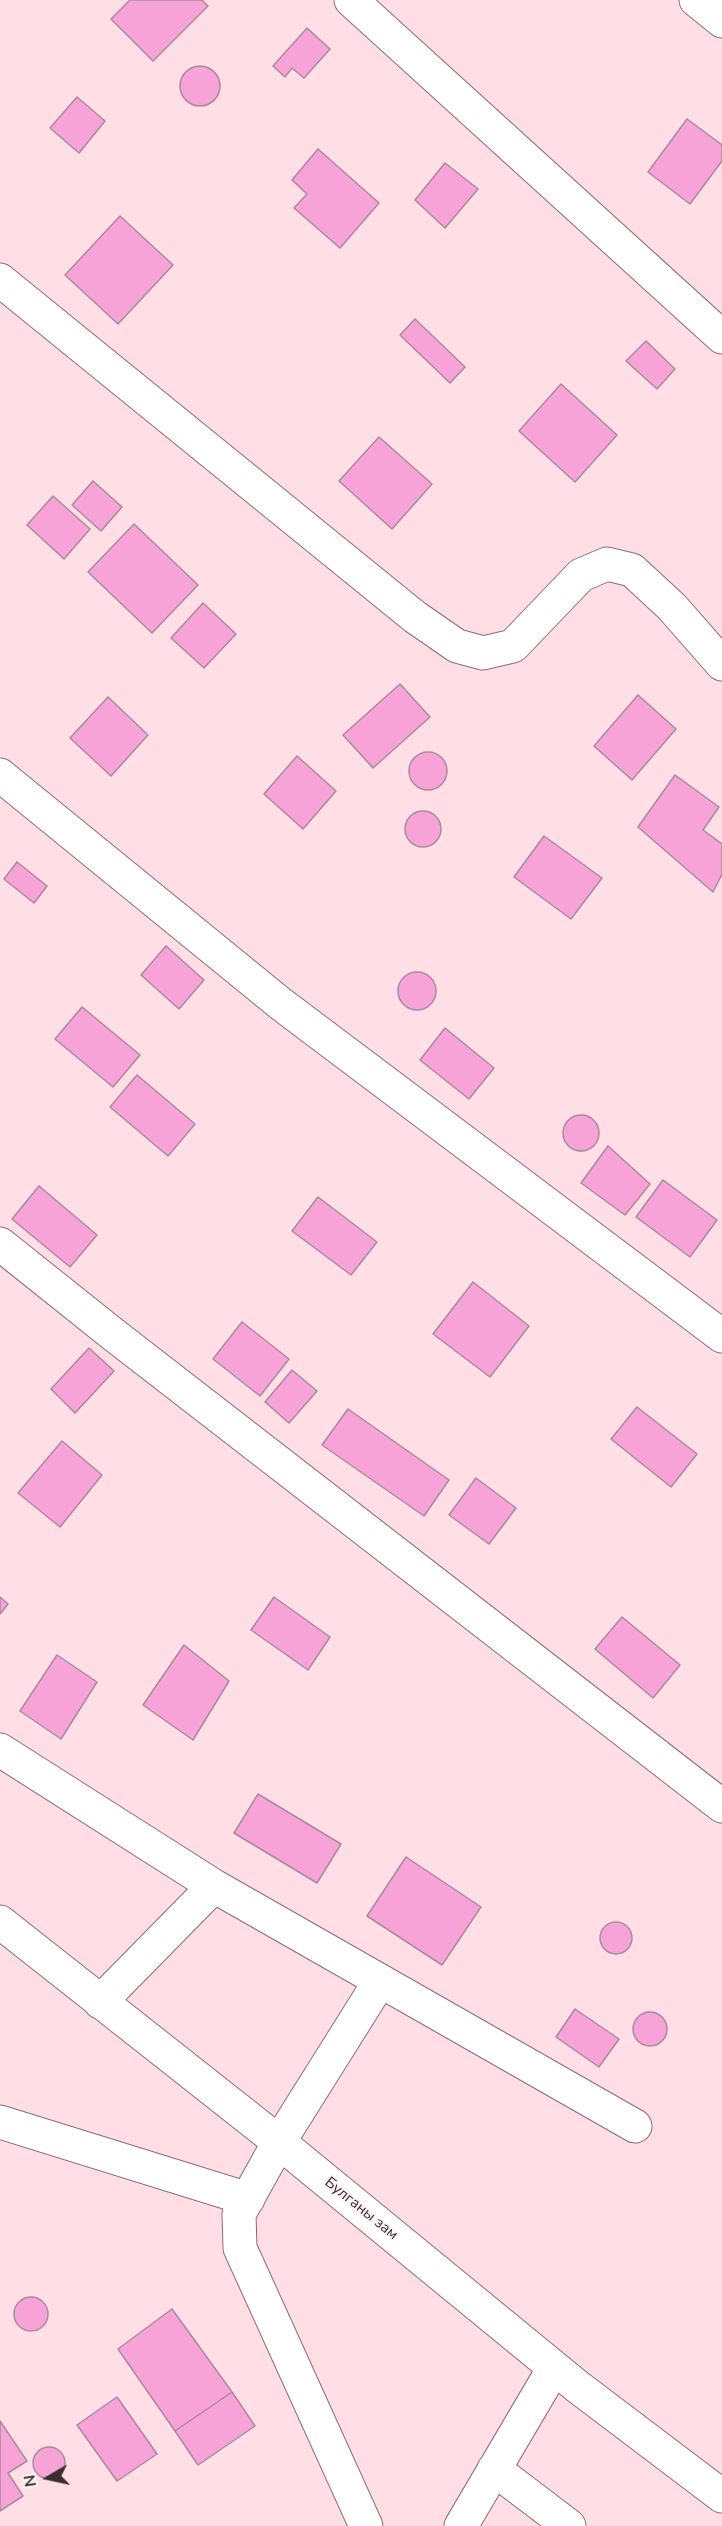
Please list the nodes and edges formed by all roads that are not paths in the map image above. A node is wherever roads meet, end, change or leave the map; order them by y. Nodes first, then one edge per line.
1 (351, 0) edge
2 (696, 0) edge
3 (722, 21) edge
4 (0, 280) edge
5 (722, 337) edge
6 (722, 664) edge
7 (0, 775) edge
8 (0, 1244) edge
9 (722, 1336) edge
10 (0, 1750) edge
11 (722, 1806) edge
12 (214, 1886) junction
13 (0, 1922) edge
14 (380, 1981) junction
15 (100, 2002) junction
16 (0, 2122) edge
17 (635, 2126) dead end
18 (279, 2142) junction
19 (248, 2199) junction
20 (554, 2368) junction
21 (494, 2469) junction
22 (722, 2496) edge
23 (366, 2526) edge
24 (460, 2526) edge
25 (569, 2526) edge

1 - 5 main road
2 - 3 main road
4 - 6 main road
7 - 9 main road
8 - 11 main road
10 - 12 main road
12 - 14 main road
12 - 15 main road
13 - 15 main road, Булганы зам
14 - 17 main road
14 - 18 main road
15 - 18 main road, Булганы зам
16 - 19 main road
18 - 19 main road
18 - 20 main road, Булганы зам
19 - 23 main road
20 - 21 main road
20 - 22 main road, Булганы зам
21 - 24 main road
21 - 25 main road

